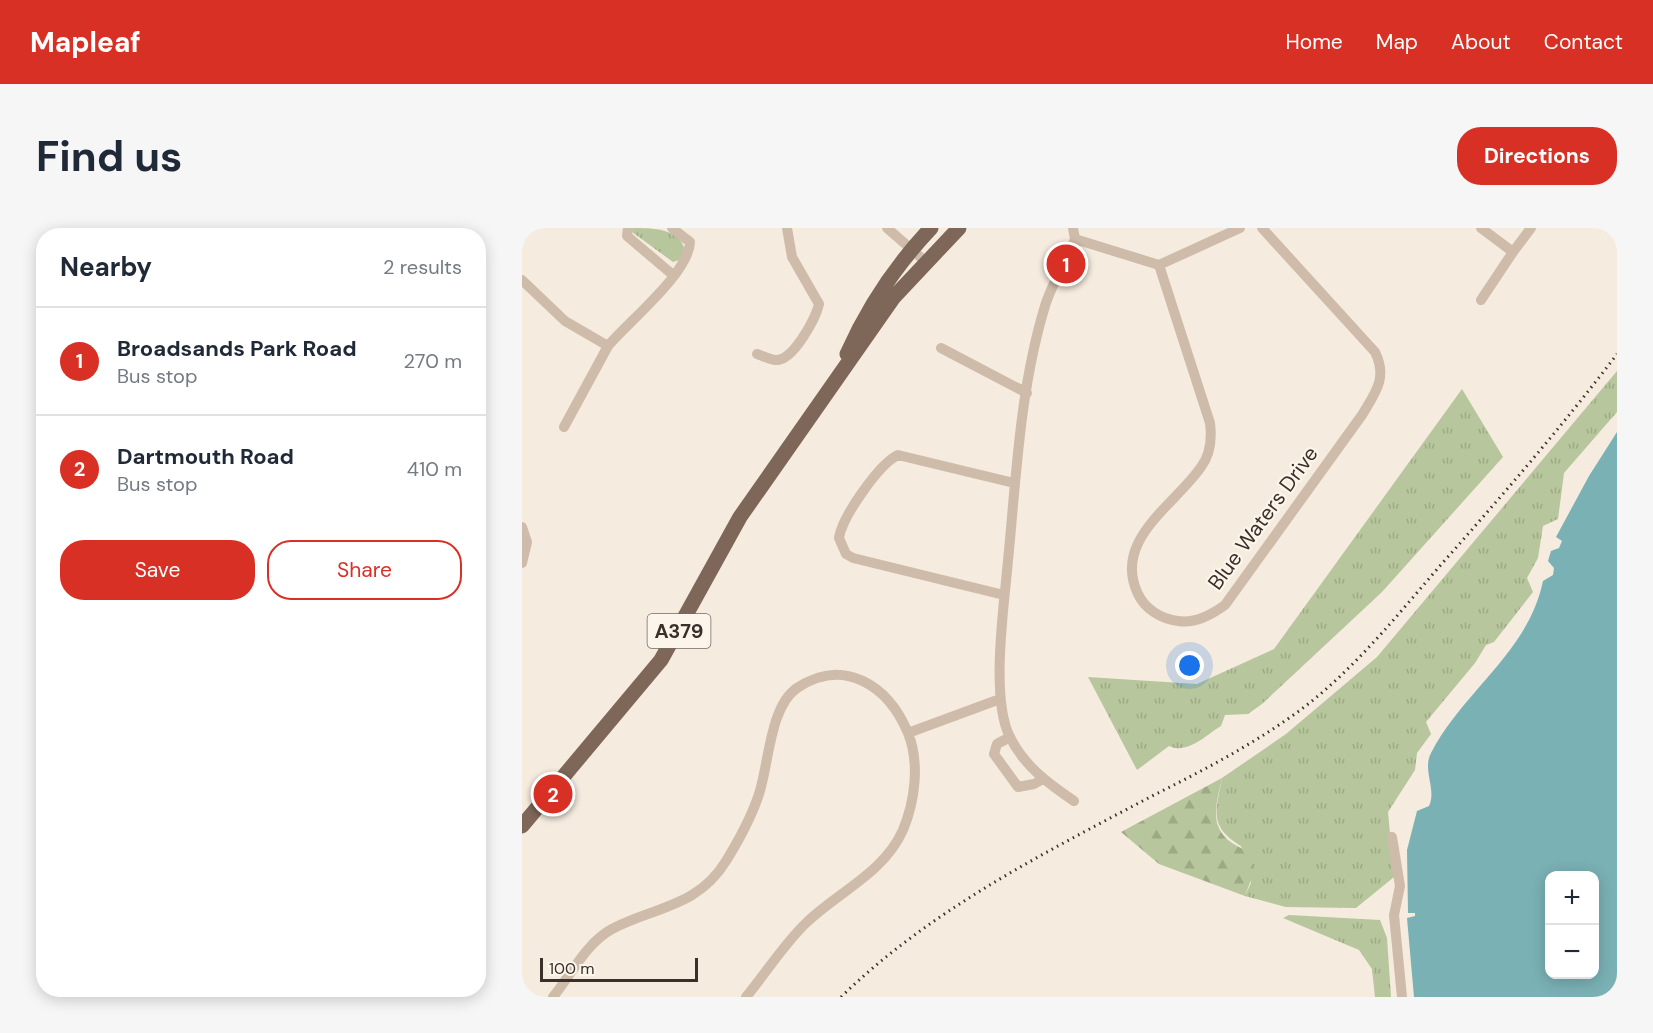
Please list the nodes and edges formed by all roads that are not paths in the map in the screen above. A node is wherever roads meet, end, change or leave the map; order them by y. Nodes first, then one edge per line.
1 (628, 228) edge
2 (672, 228) edge
3 (787, 228) edge
4 (888, 228) edge
5 (931, 228) edge
6 (959, 228) edge
7 (1240, 228) edge
8 (1262, 228) edge
9 (1481, 228) edge
10 (1531, 228) edge
11 (1074, 234) edge
12 (912, 249) junction
13 (1513, 252) junction
14 (926, 262) junction
15 (1159, 265) junction
16 (673, 276) junction
17 (522, 280) edge
18 (1481, 300) dead end
19 (608, 346) junction
20 (941, 348) dead end
21 (757, 354) dead end
22 (830, 392) junction
23 (1027, 393) junction
24 (564, 428) dead end
25 (1014, 483) junction
26 (522, 527) edge
27 (522, 563) edge
28 (1004, 594) junction
29 (1000, 699) junction
30 (908, 733) junction
31 (1010, 737) junction
32 (1043, 779) junction
33 (1074, 801) dead end
34 (522, 826) edge
35 (1392, 837) dead end
36 (553, 997) edge
37 (746, 997) edge
38 (1402, 997) edge

1 - 16 street
2 - 16 street
3 - 21 street
4 - 12 street
5 - 12 main road, A379
6 - 14 main road, A379
7 - 15 street
8 - 15 street, Blue Waters Drive
9 - 13 street
10 - 13 street
11 - 15 street
11 - 23 street
12 - 14 street
12 - 22 main road, A379
13 - 18 street
14 - 22 main road, A379
16 - 19 street
17 - 19 street
19 - 24 street
20 - 23 street
22 - 34 main road, A379
23 - 25 street
25 - 28 street
25 - 28 street
26 - 27 street
28 - 29 street
29 - 30 street
29 - 31 street
30 - 36 street
30 - 37 street
31 - 32 street
31 - 32 street
32 - 33 street
35 - 38 street

